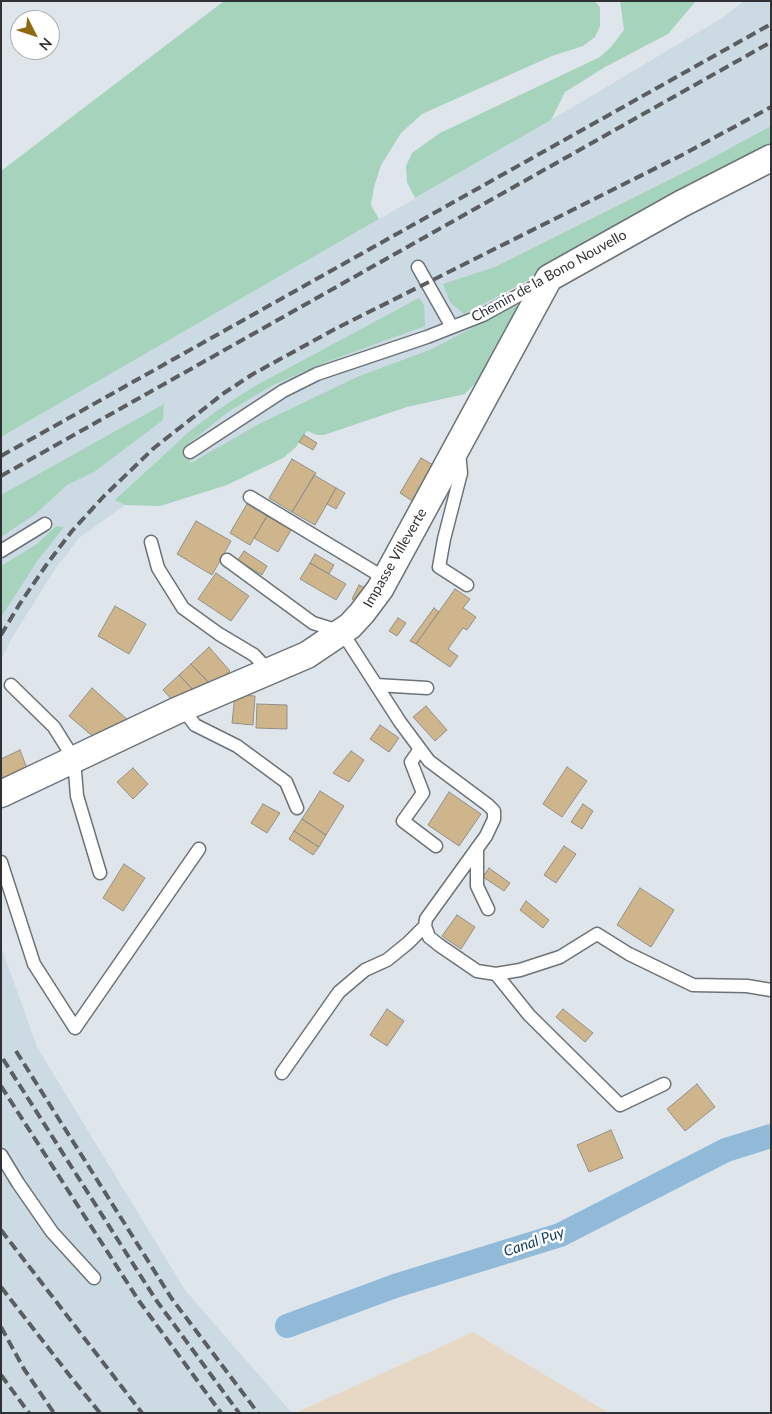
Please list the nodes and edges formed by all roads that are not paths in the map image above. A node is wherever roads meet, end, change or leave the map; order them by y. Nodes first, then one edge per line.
1 (771, 158) edge
2 (418, 267) dead end
3 (549, 278) junction
4 (452, 327) junction
5 (459, 444) junction
6 (190, 452) dead end
7 (250, 496) dead end
8 (45, 524) dead end
9 (151, 542) dead end
10 (1, 551) edge
11 (227, 560) dead end
12 (386, 579) junction
13 (468, 585) dead end
14 (342, 632) junction
15 (269, 671) junction
16 (11, 685) dead end
17 (376, 685) junction
18 (427, 688) dead end
19 (182, 708) junction
20 (420, 750) junction
21 (74, 759) junction
22 (1, 794) edge
23 (297, 808) dead end
24 (436, 846) dead end
25 (477, 848) junction
26 (199, 849) dead end
27 (1, 862) edge
28 (100, 873) dead end
29 (488, 909) dead end
30 (425, 926) junction
31 (496, 974) junction
32 (771, 990) edge
33 (282, 1073) dead end
34 (664, 1084) dead end
35 (1, 1156) edge
36 (94, 1278) dead end

1 - 3 street, Chemin de la Bono Nouvello
2 - 4 lane
3 - 4 lane, Chemin de la Bono Nouvello
3 - 5 street, Impasse Villeverte
4 - 6 lane, Chemin de la Bono Nouvello
5 - 12 street, Impasse Villeverte
5 - 13 lane
7 - 12 lane
8 - 10 lane
9 - 15 lane
11 - 14 lane
12 - 14 street, Impasse Villeverte
14 - 15 street, Impasse Villeverte
14 - 17 lane
15 - 19 street, Impasse Villeverte
16 - 21 lane
17 - 18 lane
17 - 20 lane
19 - 21 street, Impasse Villeverte
19 - 23 lane
20 - 24 lane
20 - 25 lane
21 - 22 street, Impasse Villeverte
21 - 28 lane
25 - 29 lane
25 - 30 lane
26 - 27 lane
30 - 31 lane
30 - 33 lane
31 - 32 lane
31 - 34 lane
35 - 36 lane

